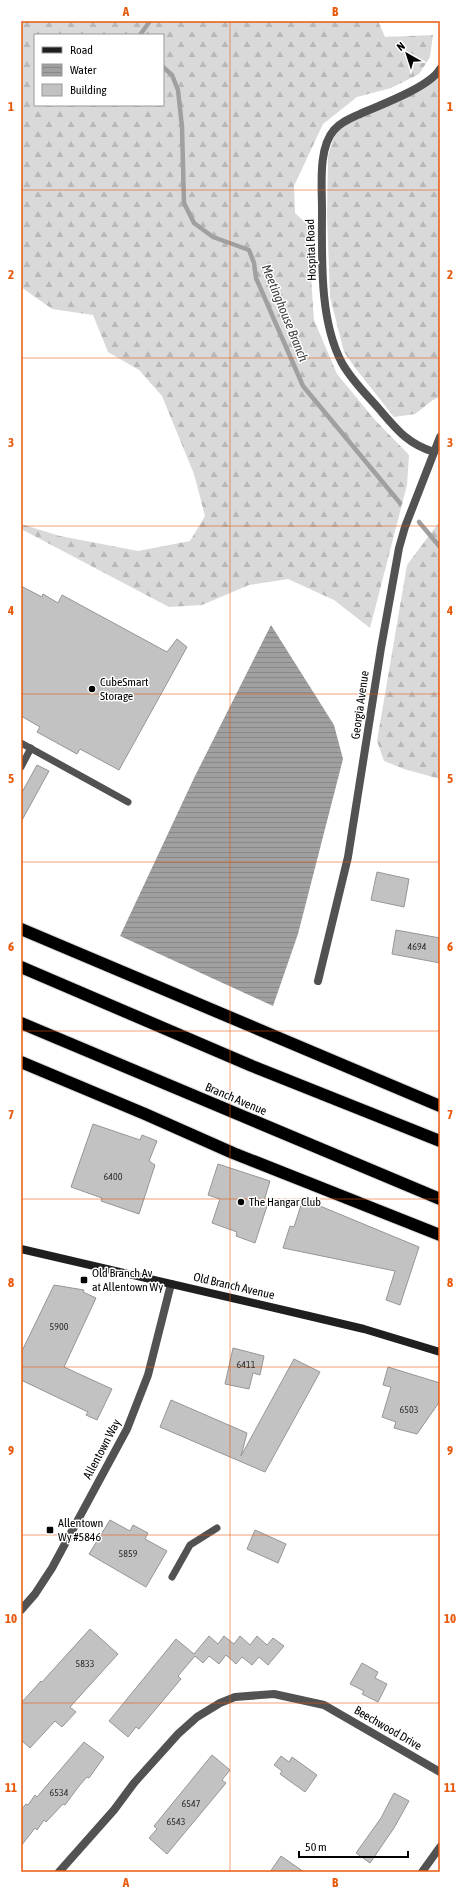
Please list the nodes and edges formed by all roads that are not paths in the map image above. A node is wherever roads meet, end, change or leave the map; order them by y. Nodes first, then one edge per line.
1 (440, 69) edge
2 (440, 437) edge
3 (434, 452) junction
4 (21, 743) edge
5 (31, 748) junction
6 (21, 767) edge
7 (128, 802) dead end
8 (21, 930) edge
9 (21, 967) edge
10 (318, 981) dead end
11 (21, 1023) edge
12 (21, 1062) edge
13 (440, 1106) edge
14 (440, 1141) edge
15 (440, 1199) edge
16 (440, 1235) edge
17 (21, 1249) edge
18 (171, 1284) junction
19 (440, 1352) edge
20 (217, 1528) dead end
21 (172, 1577) dead end
22 (21, 1610) edge
23 (440, 1772) edge
24 (440, 1847) edge
25 (59, 1872) edge
26 (422, 1872) edge

1 - 3 street, Hospital Road
2 - 3 street, Georgia Avenue
3 - 10 street, Georgia Avenue
4 - 5 lane
5 - 6 lane
5 - 7 lane
8 - 13 highway
9 - 14 highway
11 - 15 highway, Branch Avenue
12 - 16 highway
17 - 18 main road, Old Branch Avenue
18 - 19 main road, Old Branch Avenue
18 - 22 street, Allentown Way
20 - 21 lane
23 - 25 street, Beechwood Drive
24 - 26 street

